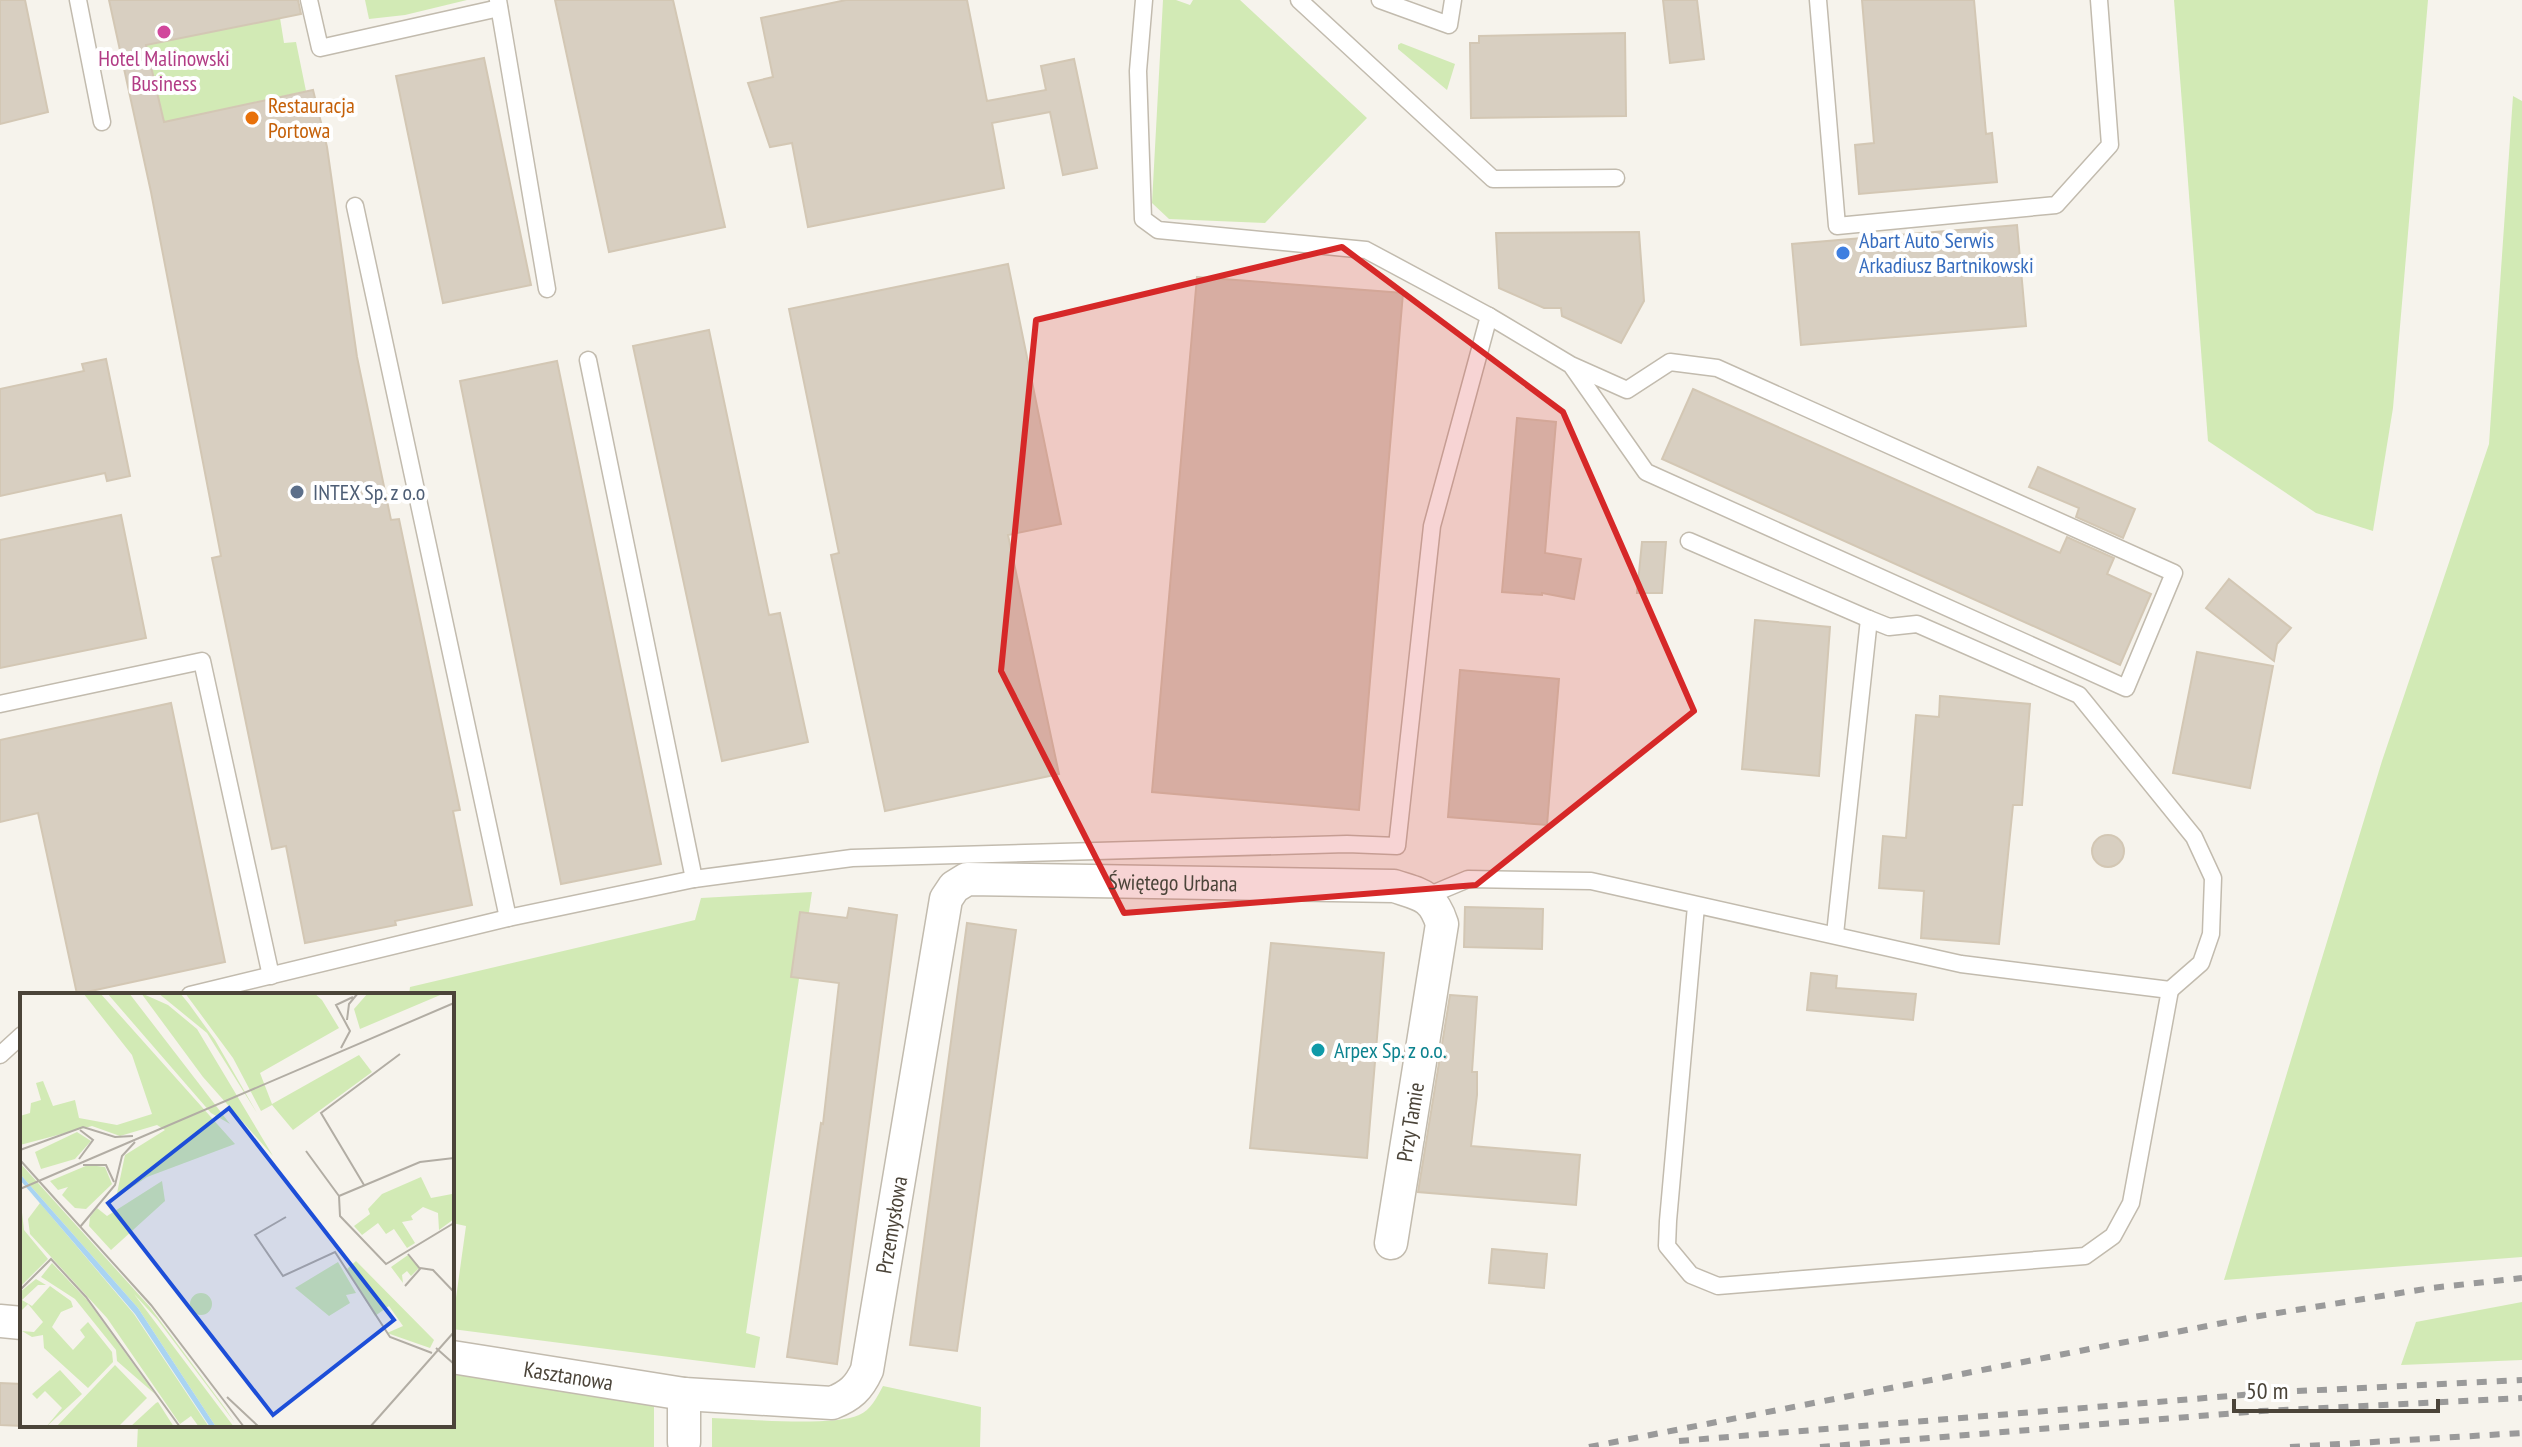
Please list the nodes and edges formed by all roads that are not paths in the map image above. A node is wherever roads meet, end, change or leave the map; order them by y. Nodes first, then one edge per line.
1 (78, 0) edge
2 (309, 0) edge
3 (1144, 0) edge
4 (1299, 0) edge
5 (1380, 0) edge
6 (1453, 0) edge
7 (1818, 0) edge
8 (2099, 0) edge
9 (499, 4) edge
10 (102, 122) dead end
11 (1616, 178) dead end
12 (355, 206) dead end
13 (547, 289) dead end
14 (1489, 316) junction
15 (588, 360) dead end
16 (1571, 365) junction
17 (1689, 541) dead end
18 (1869, 619) junction
19 (0, 704) edge
20 (694, 879) junction
21 (954, 887) joint
22 (1425, 897) junction
23 (1696, 906) junction
24 (508, 918) junction
25 (1835, 934) junction
26 (271, 976) junction
27 (2170, 990) junction
28 (199, 993) edge
29 (20, 1037) edge
30 (0, 1055) edge
31 (1391, 1243) dead end
32 (0, 1321) edge
33 (20, 1323) edge
34 (454, 1357) edge
35 (684, 1394) junction
36 (684, 1442) dead end

1 - 10 lane
2 - 9 lane
3 - 14 lane
4 - 11 lane
5 - 6 lane
7 - 8 lane
9 - 13 lane
12 - 24 lane
14 - 16 lane
14 - 20 lane
15 - 20 lane
16 - 16 lane
17 - 18 lane
18 - 25 lane
18 - 27 lane
19 - 26 lane
20 - 24 lane
21 - 22 street, Świętego Urbana
21 - 35 street, Przemysłowa
22 - 23 lane
22 - 31 street, Przy Tamie
23 - 25 lane
23 - 27 lane
24 - 26 lane
25 - 27 lane
26 - 28 lane
29 - 30 lane
32 - 33 street
34 - 35 street, Kasztanowa
35 - 36 street

